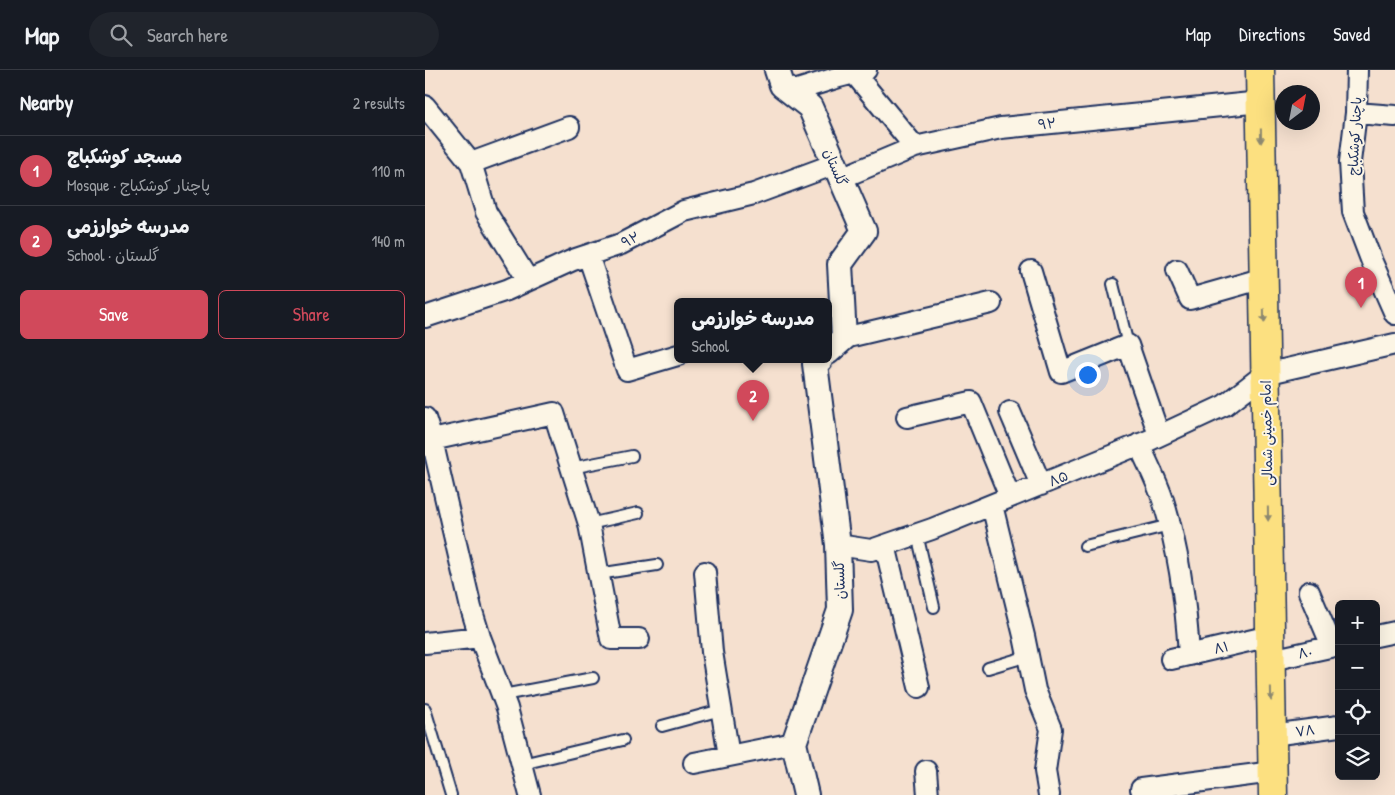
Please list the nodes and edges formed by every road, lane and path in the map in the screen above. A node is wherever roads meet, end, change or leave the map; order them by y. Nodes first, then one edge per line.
1 (777, 70) edge
2 (1260, 70) edge
3 (1357, 70) edge
4 (861, 72) edge
5 (791, 92) junction
6 (1261, 102) junction
7 (425, 106) edge
8 (1356, 113) junction
9 (1395, 116) edge
10 (569, 127) dead end
11 (915, 147) junction
12 (471, 163) junction
13 (838, 171) junction
14 (588, 255) junction
15 (1177, 270) dead end
16 (1031, 271) dead end
17 (1264, 278) junction
18 (528, 280) junction
19 (1113, 284) dead end
20 (991, 303) dead end
21 (1395, 314) edge
22 (425, 317) edge
23 (1395, 344) edge
24 (836, 345) edge
25 (1128, 345) junction
26 (674, 356) edge
27 (816, 363) edge
28 (1265, 374) junction
29 (1010, 412) dead end
30 (907, 417) dead end
31 (425, 418) edge
32 (1159, 436) junction
33 (432, 440) junction
34 (1139, 444) junction
35 (632, 456) dead end
36 (571, 468) junction
37 (1041, 484) junction
38 (1010, 497) junction
39 (992, 505) junction
40 (638, 513) dead end
41 (589, 524) junction
42 (1170, 525) junction
43 (917, 534) junction
44 (838, 545) junction
45 (885, 545) junction
46 (1085, 546) dead end
47 (657, 565) dead end
48 (705, 572) dead end
49 (599, 574) junction
50 (1309, 592) dead end
51 (934, 607) dead end
52 (1395, 632) edge
53 (1380, 635) edge
54 (480, 637) junction
55 (639, 639) dead end
56 (425, 643) edge
57 (1335, 645) edge
58 (1270, 648) junction
59 (1028, 656) junction
60 (989, 668) dead end
61 (593, 678) dead end
62 (919, 687) dead end
63 (503, 695) junction
64 (425, 709) edge
65 (721, 710) junction
66 (662, 726) dead end
67 (1335, 727) edge
68 (1272, 735) junction
69 (623, 740) dead end
70 (794, 742) junction
71 (729, 756) junction
72 (694, 762) dead end
73 (522, 764) junction
74 (926, 771) dead end
75 (1273, 783) edge
76 (1141, 788) dead end
77 (451, 795) edge
78 (530, 795) edge
79 (806, 795) edge
80 (928, 795) edge
81 (1049, 795) edge

1 - 5 street, گلستان
2 - 6 main road, امام خمینی شمالی
3 - 8 street, پاچنار کوشکباج
4 - 5 street
4 - 11 street
5 - 13 street, گلستان
6 - 11 street, ۹۲
6 -> 17 main road, امام خمینی شمالی
7 - 12 street
8 - 9 street
8 - 21 street, پاچنار کوشکباج
10 - 12 street
11 - 13 street, ۹۲
12 - 18 street
13 - 14 street, ۹۲
13 - 24 street, گلستان
14 - 18 street, ۹۲
14 - 26 street
15 - 17 street
16 - 25 street
17 -> 28 main road, امام خمینی شمالی
18 - 22 street, ۹۲
19 - 25 lane
20 - 24 street
23 - 28 street
25 - 32 street
27 - 44 street, گلستان
28 - 32 street, ۸۵
28 -> 58 main road, امام خمینی شمالی
29 - 37 street
30 - 38 street
31 - 33 street
32 - 34 street, ۸۵
33 - 36 street
33 - 54 street
34 - 37 street, ۸۵
34 - 42 street
35 - 36 lane
36 - 41 street
37 - 38 street, ۸۵
38 - 39 street, ۸۵
39 - 43 street, ۸۵
39 - 59 street
40 - 41 lane
41 - 49 street
42 - 46 lane
42 - 58 street, ۸۱
43 - 45 street, ۸۵
43 - 51 lane
44 - 45 street, ۸۵
44 - 70 street, گلستان
45 - 62 street
47 - 49 lane
48 - 65 street
49 - 55 street
50 - 57 street
52 - 53 street
54 - 56 street
54 - 63 street
57 - 58 street, ۸۰
58 -> 68 main road, امام خمینی شمالی
59 - 60 lane
59 - 81 street
61 - 63 lane
63 - 73 street
64 - 77 lane
65 - 66 lane
65 - 71 street
67 - 68 street, ۷۸
68 - 75 main road, امام خمینی شمالی
69 - 73 lane
70 - 71 street
70 - 79 street
71 - 72 street
73 - 78 street
74 - 80 street
75 - 76 street

